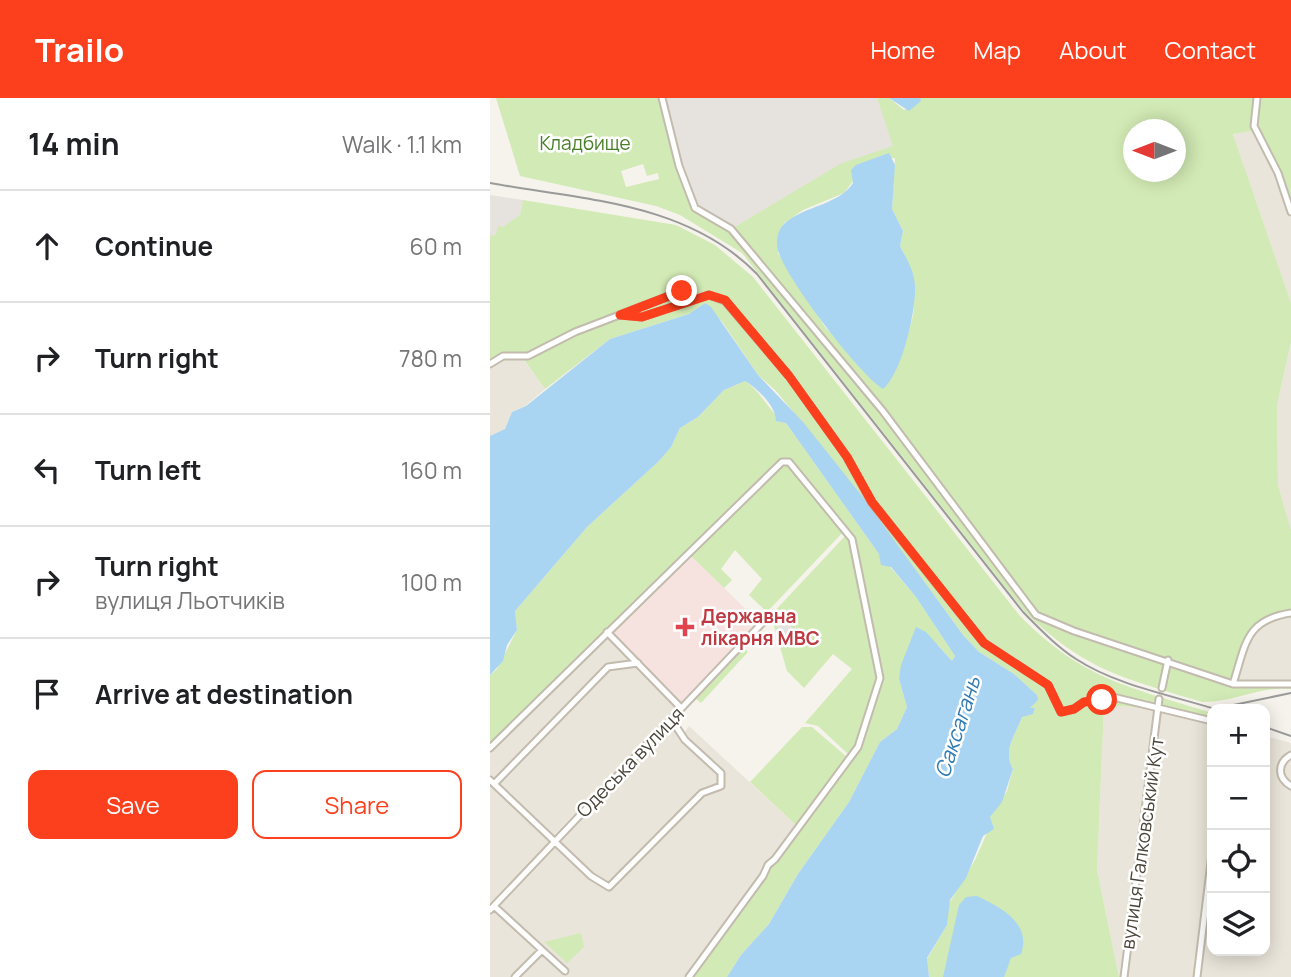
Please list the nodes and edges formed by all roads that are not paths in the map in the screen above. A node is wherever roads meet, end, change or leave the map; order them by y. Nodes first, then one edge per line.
1 (662, 98) edge
2 (1257, 98) edge
3 (1291, 212) edge
4 (682, 291) dead end
5 (620, 315) junction
6 (490, 365) edge
7 (1291, 613) edge
8 (766, 618) dead end
9 (607, 632) junction
10 (1168, 660) junction
11 (638, 663) junction
12 (1233, 684) junction
13 (1291, 684) edge
14 (1162, 688) dead end
15 (1159, 699) dead end
16 (681, 708) junction
17 (1160, 709) junction
18 (671, 719) junction
19 (1207, 720) edge
20 (490, 748) edge
21 (1291, 755) edge
22 (492, 782) edge
23 (1291, 786) edge
24 (555, 841) junction
25 (1207, 893) edge
26 (492, 908) edge
27 (542, 950) junction
28 (565, 971) dead end
29 (515, 977) edge
30 (689, 977) edge
31 (1124, 977) edge
32 (1197, 977) edge

1 - 10 street
2 - 3 street
4 - 5 street
5 - 6 street
5 - 17 street
7 - 12 street
8 - 16 street, Одеська вулиця
9 - 11 street
9 - 20 street
9 - 30 street
10 - 12 street
10 - 14 street
11 - 16 street
11 - 22 street
12 - 13 street
15 - 17 street, вулиця Галковський Кут
16 - 18 street, Одеська вулиця
17 - 19 street
17 - 31 street, вулиця Галковський Кут
18 - 24 street, Одеська вулиця
18 - 24 street
21 - 23 street
22 - 24 street
24 - 26 street, Одеська вулиця
25 - 32 street
26 - 27 street, Одеська вулиця
27 - 28 street, Одеська вулиця
27 - 29 street

